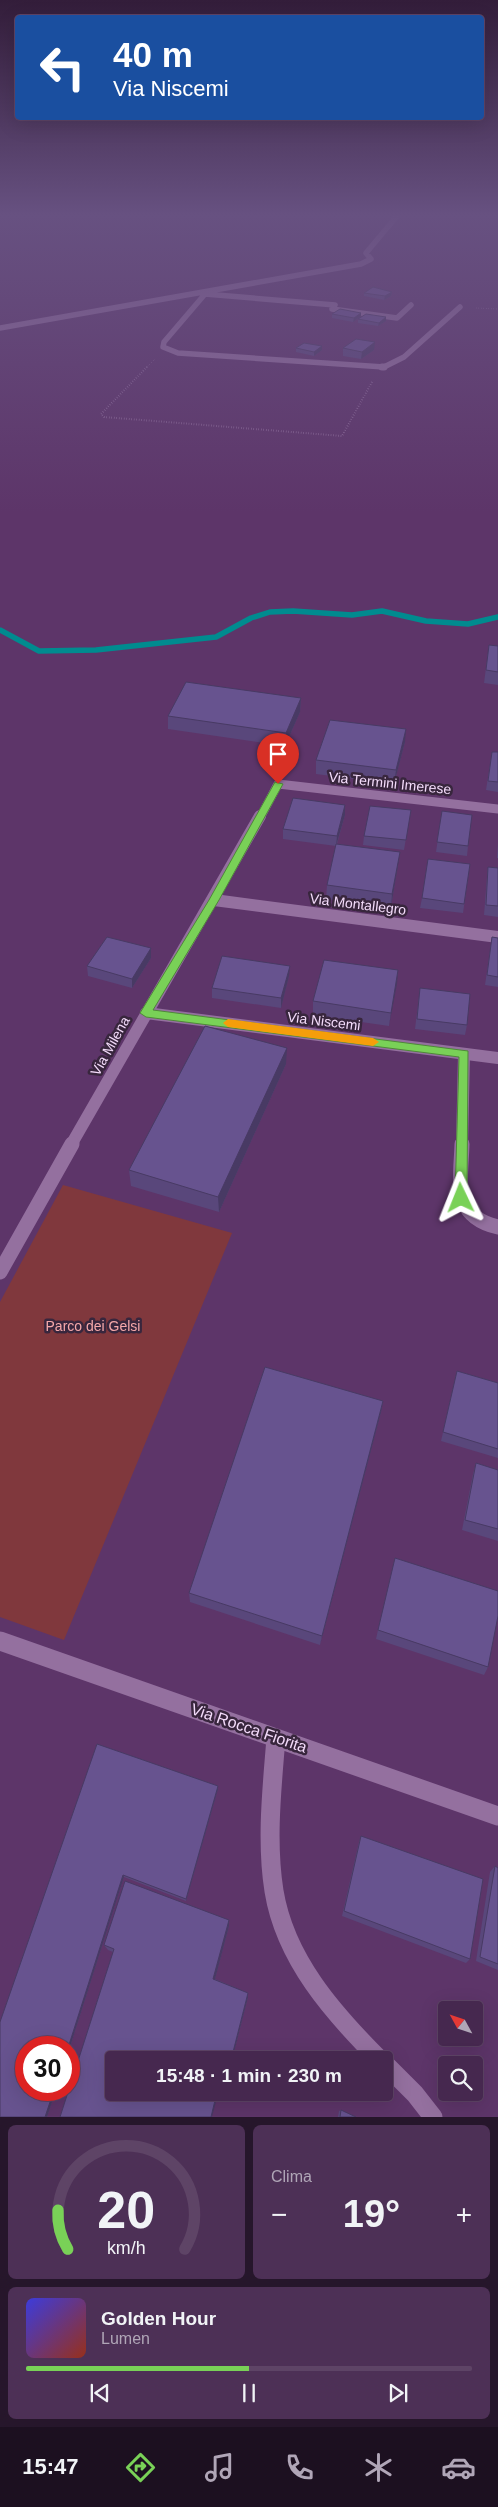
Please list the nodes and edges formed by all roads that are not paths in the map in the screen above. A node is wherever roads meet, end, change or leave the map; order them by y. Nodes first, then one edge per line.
1 (77, 315) edge
2 (186, 315) edge
3 (374, 315) edge
4 (400, 315) edge
5 (451, 315) edge
6 (0, 328) edge
7 (278, 784) joint
8 (498, 809) edge
9 (214, 900) junction
10 (498, 937) edge
11 (146, 1013) junction
12 (464, 1054) junction
13 (498, 1058) edge
14 (498, 1228) edge
15 (0, 1272) edge
16 (0, 1640) edge
17 (276, 1738) junction
18 (498, 1816) edge
19 (372, 2051) edge
20 (393, 2072) edge
21 (433, 2117) edge

1 - 6 street
2 - 5 street
3 - 4 street
7 - 8 street, Via Termini Imerese
7 - 9 street, Via Milena
9 - 10 street, Via Montallegro
9 - 11 street, Via Milena
11 - 12 street, Via Niscemi
11 - 15 street, Via Milena
12 - 13 street, Via Niscemi
12 - 14 street
16 - 17 street, Via Rocca Fiorita
17 - 18 street, Via Rocca Fiorita
17 - 19 street
20 - 21 street

